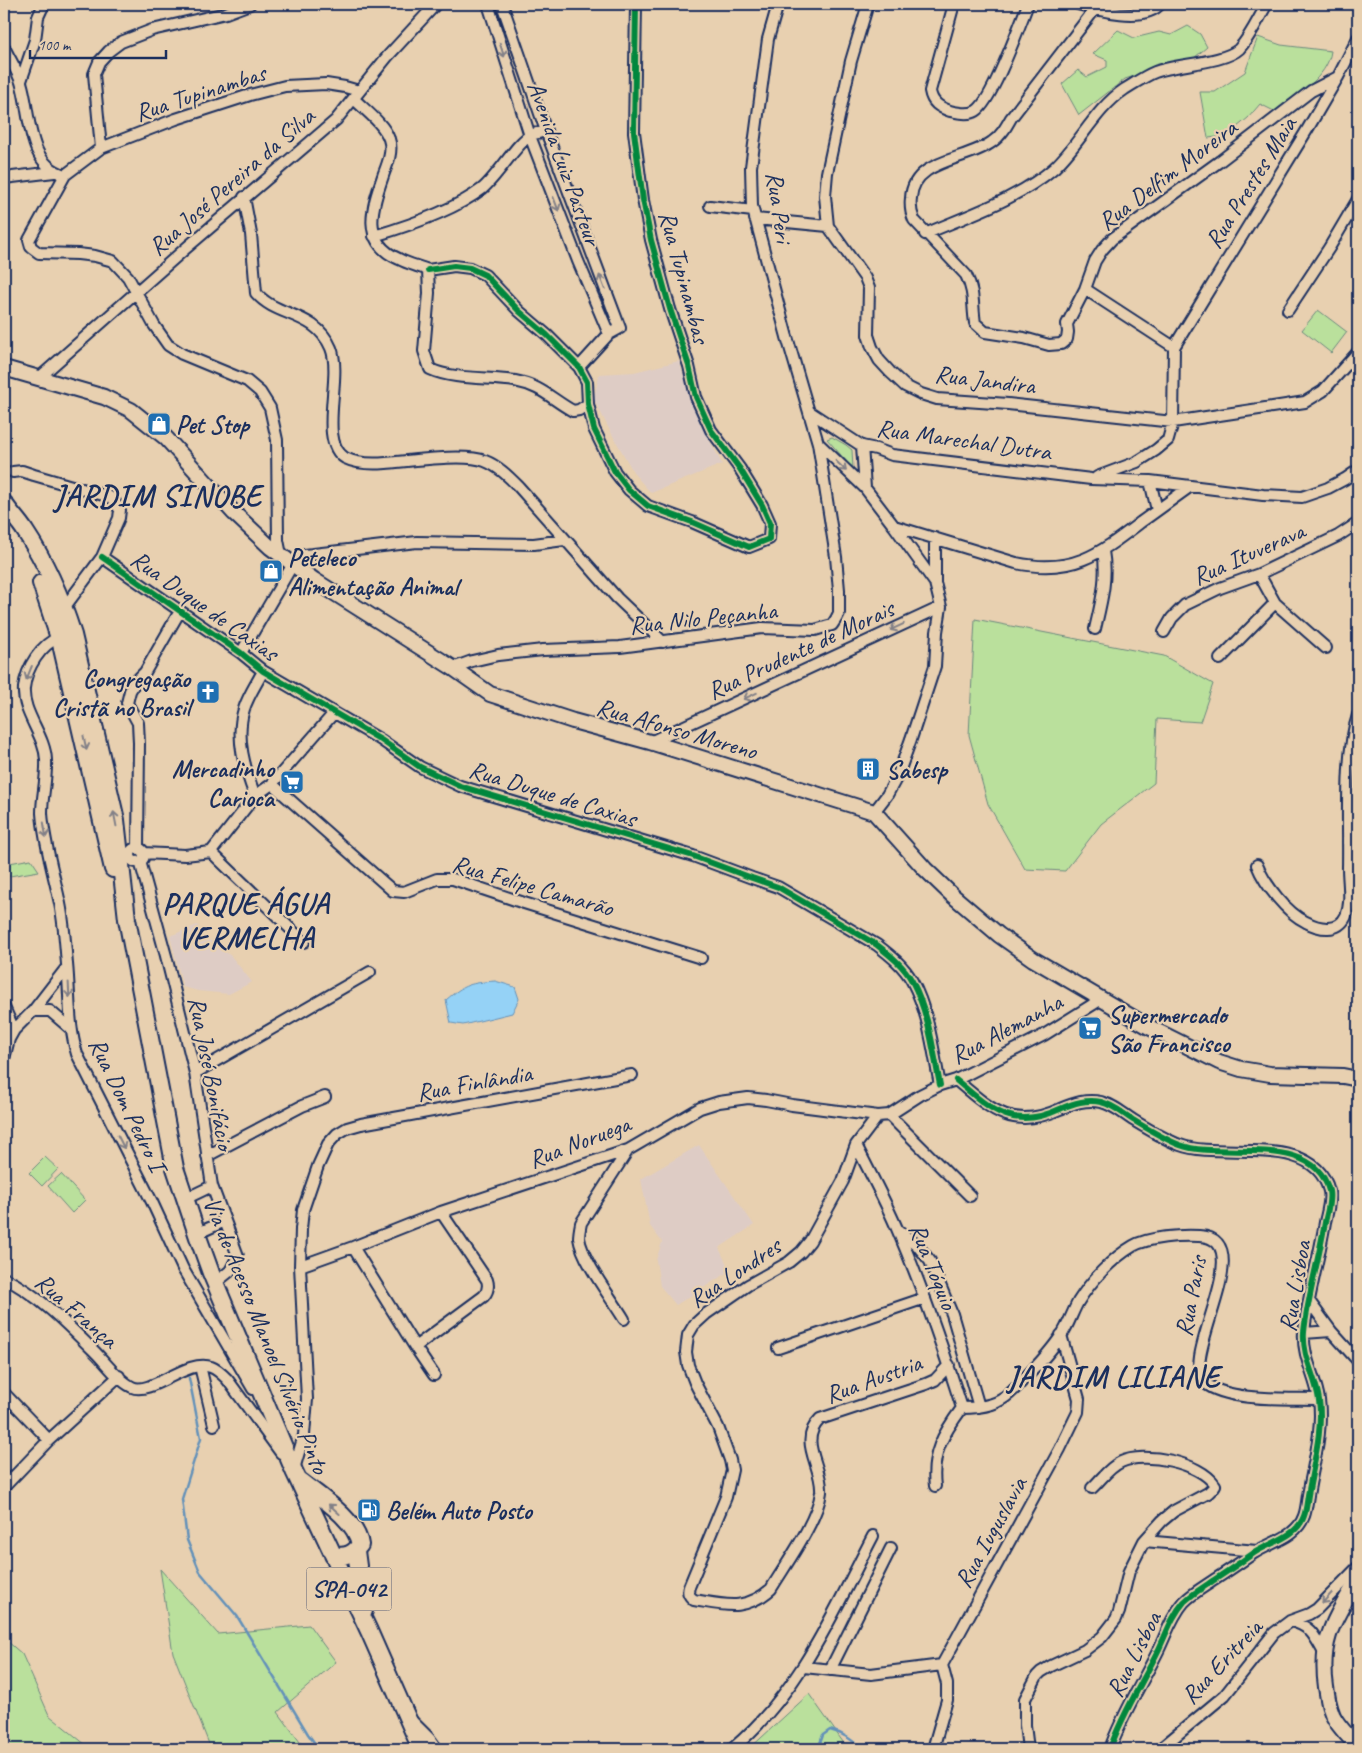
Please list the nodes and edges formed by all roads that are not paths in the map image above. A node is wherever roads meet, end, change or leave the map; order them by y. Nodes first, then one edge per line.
1 (44, 4) edge
2 (250, 4) edge
3 (436, 4) edge
4 (488, 4) edge
5 (502, 4) edge
6 (636, 4) edge
7 (778, 4) edge
8 (868, 4) edge
9 (954, 4) edge
10 (1028, 4) edge
11 (1078, 4) edge
12 (1160, 4) edge
13 (1267, 4) edge
14 (1095, 9) junction
15 (1358, 38) edge
16 (4, 47) edge
17 (1338, 77) junction
18 (21, 81) junction
19 (356, 95) junction
20 (546, 131) junction
21 (530, 136) junction
22 (101, 148) junction
23 (54, 172) junction
24 (65, 175) junction
25 (4, 178) edge
26 (244, 197) junction
27 (1358, 199) edge
28 (710, 206) dead end
29 (754, 215) junction
30 (828, 226) junction
31 (925, 234) junction
32 (374, 236) junction
33 (428, 270) junction
34 (1085, 288) junction
35 (137, 291) junction
36 (1288, 310) dead end
37 (609, 334) junction
38 (1174, 347) junction
39 (1358, 352) edge
40 (579, 367) junction
41 (4, 368) edge
42 (40, 377) junction
43 (588, 404) junction
44 (810, 412) junction
45 (1173, 422) junction
46 (818, 443) junction
47 (862, 446) junction
48 (1358, 470) edge
49 (13, 472) dead end
50 (1092, 479) junction
51 (1150, 480) junction
52 (1191, 486) junction
53 (865, 488) junction
54 (7, 509) edge
55 (1157, 510) junction
56 (1358, 523) edge
57 (894, 526) junction
58 (935, 538) junction
59 (564, 540) junction
60 (1103, 551) junction
61 (102, 557) junction
62 (289, 561) junction
63 (1258, 574) junction
64 (935, 583) junction
65 (1275, 603) junction
66 (941, 607) junction
67 (64, 608) junction
68 (180, 611) junction
69 (1095, 630) dead end
70 (1164, 632) dead end
71 (60, 637) junction
72 (663, 642) junction
73 (1326, 648) dead end
74 (241, 653) junction
75 (1220, 659) dead end
76 (453, 668) junction
77 (263, 671) junction
78 (82, 679) junction
79 (334, 713) junction
80 (1358, 715) edge
81 (650, 742) junction
82 (1354, 776) edge
83 (272, 784) junction
84 (255, 796) junction
85 (874, 812) junction
86 (211, 852) junction
87 (129, 853) junction
88 (1257, 865) dead end
89 (304, 942) dead end
90 (701, 958) dead end
91 (67, 967) junction
92 (370, 972) dead end
93 (1100, 1000) junction
94 (4, 1008) edge
95 (33, 1011) junction
96 (71, 1029) junction
97 (14, 1030) junction
98 (4, 1059) edge
99 (195, 1074) junction
100 (632, 1075) dead end
101 (1358, 1079) edge
102 (956, 1080) junction
103 (940, 1085) junction
104 (325, 1097) dead end
105 (889, 1115) junction
106 (878, 1116) junction
107 (856, 1145) junction
108 (628, 1150) junction
109 (208, 1156) junction
110 (212, 1186) junction
111 (970, 1196) dead end
112 (185, 1199) junction
113 (441, 1212) junction
114 (225, 1221) junction
115 (898, 1230) junction
116 (196, 1234) junction
117 (353, 1247) junction
118 (300, 1266) junction
119 (4, 1278) edge
120 (215, 1283) junction
121 (925, 1298) junction
122 (1309, 1301) junction
123 (624, 1319) dead end
124 (1331, 1331) junction
125 (1304, 1333) junction
126 (1061, 1335) junction
127 (415, 1347) junction
128 (778, 1348) dead end
129 (1358, 1361) edge
130 (949, 1364) junction
131 (200, 1366) junction
132 (434, 1375) dead end
133 (119, 1376) junction
134 (4, 1393) edge
135 (1319, 1399) junction
136 (979, 1407) junction
137 (962, 1408) junction
138 (214, 1426) dead end
139 (276, 1426) junction
140 (49, 1440) junction
141 (296, 1475) junction
142 (935, 1486) dead end
143 (4, 1487) edge
144 (1092, 1488) dead end
145 (821, 1490) joint
146 (874, 1536) dead end
147 (1144, 1541) junction
148 (891, 1548) dead end
149 (356, 1551) junction
150 (1257, 1552) junction
151 (333, 1555) junction
152 (1358, 1567) edge
153 (1358, 1579) edge
154 (1290, 1621) junction
155 (365, 1623) junction
156 (1324, 1653) junction
157 (942, 1664) junction
158 (804, 1667) junction
159 (830, 1670) junction
160 (406, 1715) junction
161 (1358, 1747) edge
162 (421, 1749) edge
163 (437, 1749) edge
164 (732, 1749) edge
165 (933, 1749) edge
166 (1028, 1749) edge
167 (1110, 1749) edge
168 (1160, 1749) edge

1 - 18 street
2 - 22 street
3 - 19 street, Rua José Pereira da Silva
4 -> 21 street, Avenida Luiz Pasteur
5 - 20 street, Avenida Luiz Pasteur
6 - 43 street, Rua Tupinambas
7 - 29 street, Rua Peri
8 - 30 street, Rua Jandira
9 - 10 street
11 - 14 street
12 - 14 street
13 - 31 street
14 - 31 street
15 - 17 street, Rua Prestes Maia
16 - 18 street
17 - 34 street, Rua Delfim Moreira
17 - 38 street, Rua Prestes Maia
18 - 23 street
19 - 22 street, Rua Tupinambas
19 - 26 street, Rua José Pereira da Silva
19 - 32 street
20 - 21 street
37 -> 20 street, Avenida Luiz Pasteur
21 - 32 street
21 -> 37 street, Avenida Luiz Pasteur
22 - 24 street, Rua Tupinambas
23 - 24 street
23 - 25 street
24 - 35 street
26 - 35 street, Rua José Pereira da Silva
26 - 59 street
27 - 36 street
28 - 29 street
29 - 30 street
29 - 44 street, Rua Peri
30 - 45 street, Rua Jandira
31 - 34 street, Rua Delfim Moreira
32 - 33 street
33 - 40 street
33 - 43 street
34 - 38 street
35 - 42 street, Rua José Pereira da Silva
35 - 62 street
37 - 40 street
38 - 45 street
39 - 45 street, Rua Jandira
40 - 43 street
41 - 42 main road, Rua Afonso Moreno
42 - 62 main road, Rua Afonso Moreno
44 - 46 street, Rua Nilo Peçanha
44 - 47 street, Rua Marechal Dutra
45 - 50 street
46 -> 53 street
46 - 72 street, Rua Nilo Peçanha
47 - 50 street, Rua Marechal Dutra
47 - 53 street
48 - 52 street, Rua Marechal Dutra
49 - 61 street
50 - 51 street, Rua Marechal Dutra
51 - 52 street, Rua Marechal Dutra
51 - 55 street
52 - 55 street
53 - 57 street
54 - 67 main road, Via de Acesso Manoel Silvério Pinto
54 - 71 main road, Via de Acesso Manoel Silvério Pinto
55 - 60 street
56 - 63 street, Rua Ituverava
57 - 58 street
57 - 64 street
58 - 60 street
58 - 64 street
59 - 62 street
59 - 72 street
60 - 69 street
61 - 67 street
61 - 68 street, Rua Duque de Caxias
62 - 74 street
62 - 76 main road, Rua Afonso Moreno
63 - 65 street
63 - 70 street, Rua Ituverava
64 - 66 street
65 - 73 street
65 - 75 street
66 -> 81 street, Rua Prudente de Morais
66 - 85 street
67 - 78 main road, Via de Acesso Manoel Silvério Pinto
68 - 74 street, Rua Duque de Caxias
68 - 87 street, Rua José Bonifácio
71 - 78 main road
71 -> 87 main road, Via de Acesso Manoel Silvério Pinto
71 -> 91 street, Rua Dom Pedro I
72 - 76 street, Rua Nilo Peçanha
74 - 77 street, Rua Duque de Caxias
76 - 81 main road, Rua Afonso Moreno
77 - 79 street, Rua Duque de Caxias
77 - 84 street
87 -> 78 main road, Via de Acesso Manoel Silvério Pinto
79 - 83 street
79 - 103 street, Rua Duque de Caxias
80 - 82 street
81 - 85 main road, Rua Afonso Moreno
82 - 88 street
83 - 84 street
83 - 90 street, Rua Felipe Camarão
84 - 86 street
85 - 93 main road
86 - 87 street
86 - 89 street
87 - 99 street, Rua José Bonifácio
87 - 112 main road, Via de Acesso Manoel Silvério Pinto
91 - 95 street
91 -> 96 street, Rua Dom Pedro I
92 - 99 street
93 - 101 main road
93 - 102 street, Rua Alemanha
94 - 97 street
95 - 96 street
95 - 97 street
96 -> 139 street, Rua Dom Pedro I
97 - 98 street
99 - 109 street, Rua José Bonifácio
100 - 118 street, Rua Finlândia
102 - 103 street, Rua Alemanha
102 - 122 street, Rua Lisboa
103 - 105 street, Rua Alemanha
104 - 109 street
105 - 106 street, Rua Alemanha
105 - 111 street
106 - 107 street, Rua Londres
106 - 108 street, Rua Noruega
107 - 115 street, Rua Tóquio
107 - 145 street, Rua Londres
108 - 113 street, Rua Noruega
108 - 123 street
109 - 110 street, Rua José Bonifácio
110 - 112 street
110 - 114 street, Rua José Bonifácio
112 - 116 main road, Via de Acesso Manoel Silvério Pinto
113 - 117 street, Rua Noruega
113 - 127 street
114 - 116 street
114 - 120 street, Rua José Bonifácio
115 - 121 street, Rua Tóquio
115 - 136 street
116 - 120 main road, Via de Acesso Manoel Silvério Pinto
117 - 118 street, Rua Noruega
117 - 127 street
118 - 141 street
119 - 133 street, Rua França
120 - 139 main road, Via de Acesso Manoel Silvério Pinto
121 - 128 street
121 - 130 street, Rua Tóquio
122 - 124 street
122 - 125 street, Rua Lisboa
124 - 125 street
124 - 129 street
125 - 135 street, Rua Lisboa
126 - 135 street, Rua Paris
126 - 136 street
126 - 157 street, Rua Iuguslavia
127 - 132 street
130 - 137 street, Rua Tóquio
130 - 145 street, Rua Austria
131 - 133 street
131 - 138 street
131 - 141 street
133 - 140 street
134 - 140 street
135 - 150 street, Rua Lisboa
136 - 137 street
137 - 142 street
139 - 141 main road, Via de Acesso Manoel Silvério Pinto
140 - 143 street
149 -> 141 main road
141 - 151 main road, Via de Acesso Manoel Silvério Pinto
144 - 147 street
146 - 158 street
147 - 150 street
147 - 166 street
148 - 159 street
149 - 151 main road
149 - 155 main road
150 - 167 street, Rua Lisboa
151 - 155 main road, Via de Acesso Manoel Silvério Pinto / SPA-042
152 -> 154 street
153 - 156 main road
154 - 156 street
154 - 168 street, Rua Eritreia
155 - 160 main road, Via de Acesso Manoel Silvério Pinto
156 - 161 main road
157 - 159 street
157 - 165 street
158 - 159 street
158 - 164 street
160 - 162 main road, Via de Acesso Manoel Silvério Pinto
160 - 163 street

